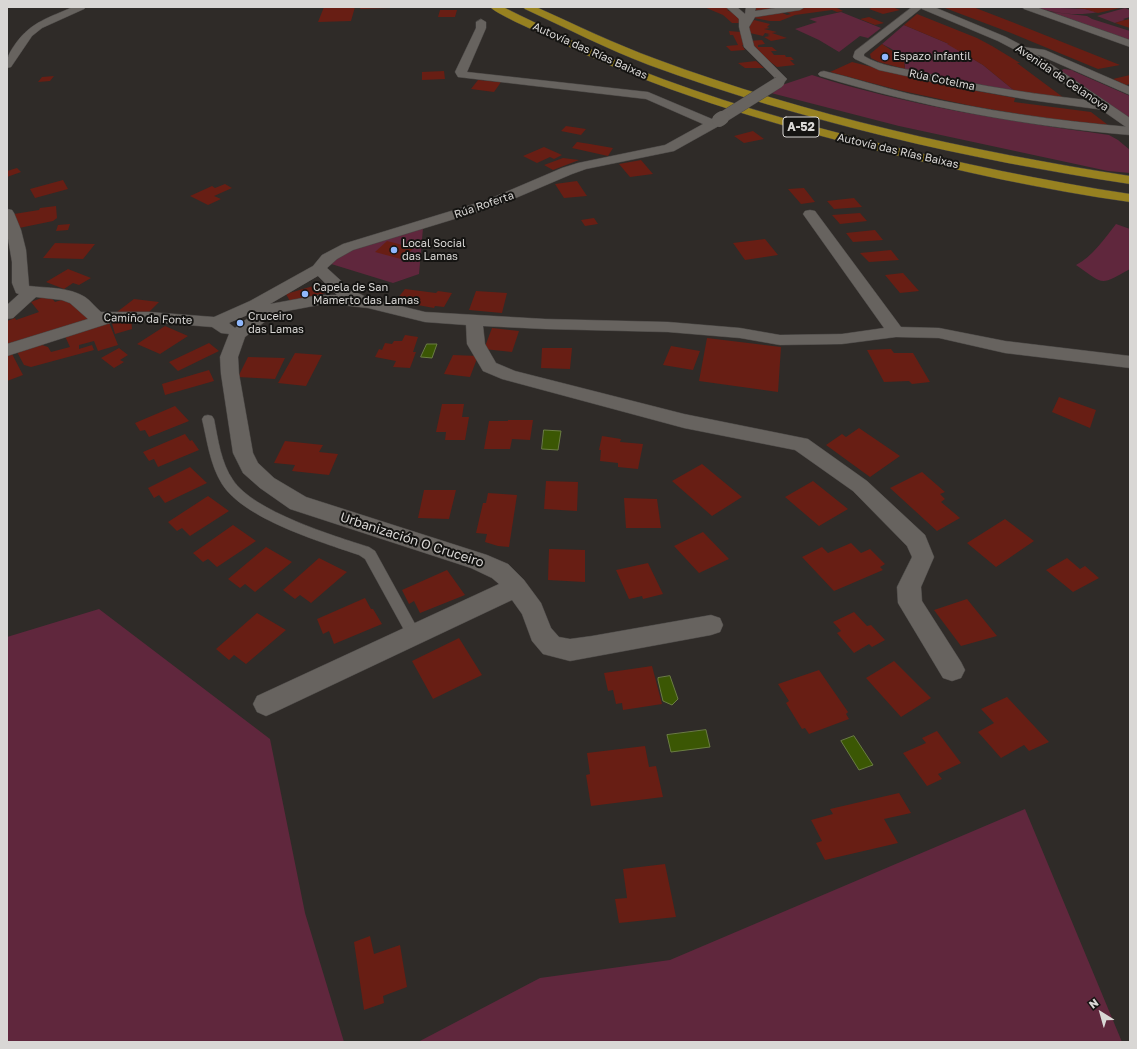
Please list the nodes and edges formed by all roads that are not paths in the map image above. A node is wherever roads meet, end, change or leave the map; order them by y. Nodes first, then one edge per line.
1 (81, 7) edge
2 (495, 7) edge
3 (528, 7) edge
4 (731, 7) edge
5 (796, 7) edge
6 (918, 7) edge
7 (925, 7) edge
8 (1027, 7) edge
9 (751, 11) edge
10 (481, 22) dead end
11 (744, 27) junction
12 (1130, 44) edge
13 (1023, 50) junction
14 (7, 65) edge
15 (824, 74) dead end
16 (1130, 91) edge
17 (1104, 106) junction
18 (716, 122) junction
19 (1130, 124) edge
20 (1130, 131) edge
21 (1130, 180) edge
22 (1126, 198) edge
23 (7, 213) edge
24 (810, 214) dead end
25 (319, 269) junction
26 (32, 292) junction
27 (368, 303) junction
28 (264, 307) junction
29 (7, 314) edge
30 (108, 318) junction
31 (474, 321) junction
32 (216, 322) junction
33 (896, 332) junction
34 (237, 335) junction
35 (7, 350) edge
36 (1130, 362) edge
37 (208, 420) dead end
38 (516, 587) junction
39 (711, 624) dead end
40 (414, 635) junction
41 (952, 670) dead end
42 (266, 704) dead end

1 - 14 street
2 - 22 highway, Autovía das Rías Baixas / A-52
3 - 21 highway, Autovía das Rías Baixas / A-52
4 - 11 street
5 - 9 street
6 - 17 street, Rúa Cotelma
7 - 13 street, Avenida de Celanova
8 - 12 street
9 - 11 street
10 - 18 street
11 - 18 street, Rúa Roferta, bridge
13 - 16 street
13 - 17 street, Avenida de Celanova
15 - 20 street
17 - 19 street, Avenida de Celanova
18 - 25 street, Rúa Roferta
23 - 26 street
24 - 33 street
25 - 27 street
25 - 28 street, Rúa Roferta
26 - 29 street
26 - 30 street, Camiño da Fonte
27 - 28 street
27 - 31 street
28 - 32 street
28 - 34 street
30 - 32 street, Camiño da Fonte
30 - 35 street
31 - 33 street
31 - 41 street
32 - 34 street, Camiño da Fonte
33 - 36 street
34 - 38 street, Urbanización O Cruceiro
37 - 40 lane
38 - 39 street, Urbanización O Cruceiro
38 - 40 street
40 - 42 street

